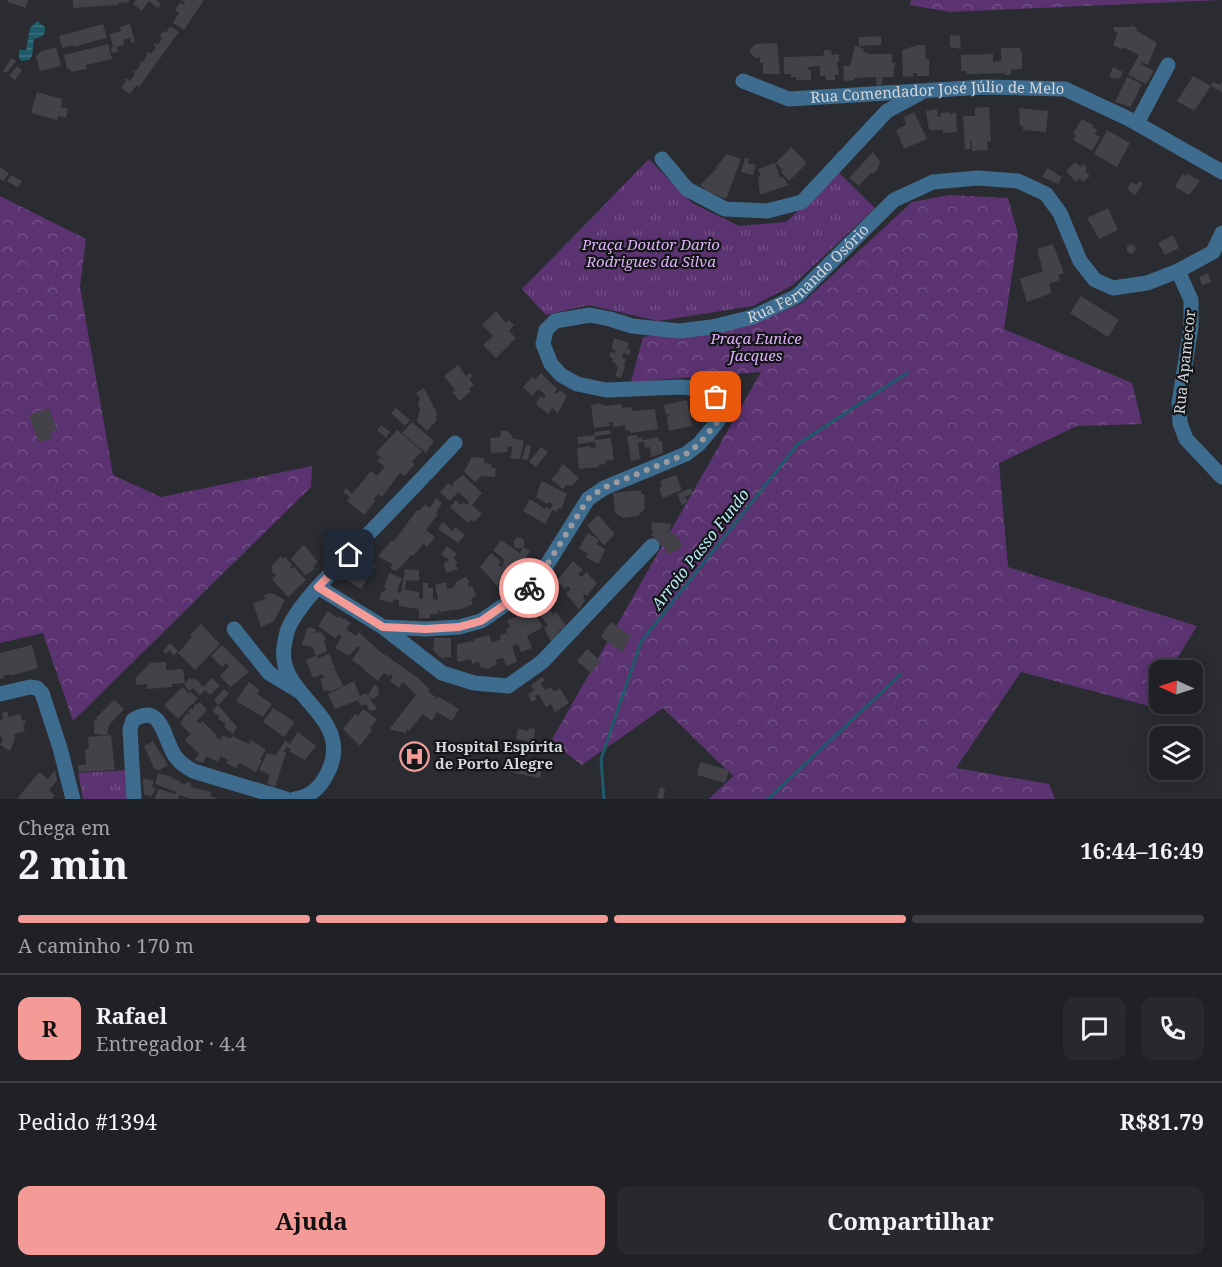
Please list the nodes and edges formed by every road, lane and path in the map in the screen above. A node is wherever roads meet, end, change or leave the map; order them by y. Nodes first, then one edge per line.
1 (1168, 65) dead end
2 (744, 81) dead end
3 (923, 92) junction
4 (1137, 123) junction
5 (662, 159) dead end
6 (1222, 172) edge
7 (1222, 233) edge
8 (1217, 252) edge
9 (1178, 270) junction
10 (455, 443) dead end
11 (1222, 477) edge
12 (652, 546) dead end
13 (318, 587) junction
14 (383, 627) junction
15 (234, 629) dead end
16 (299, 691) junction
17 (0, 694) edge
18 (73, 799) edge
19 (134, 799) edge
20 (286, 799) edge
21 (295, 799) edge

1 - 4 street
2 - 3 street, Rua Comendador José Júlio de Melo
3 - 4 street, Rua Comendador José Júlio de Melo
3 - 5 street
4 - 6 street, Rua Comendador José Júlio de Melo
7 - 8 street, Rua Fernando Osório
8 - 9 street, Rua Fernando Osório
9 - 11 street, Rua Apamecor
9 - 14 street, Rua Fernando Osório
10 - 13 street
12 - 14 street
13 - 14 street, Rua Fernando Osório
13 - 16 street
15 - 16 street
16 - 21 street
17 - 18 street
19 - 20 street

